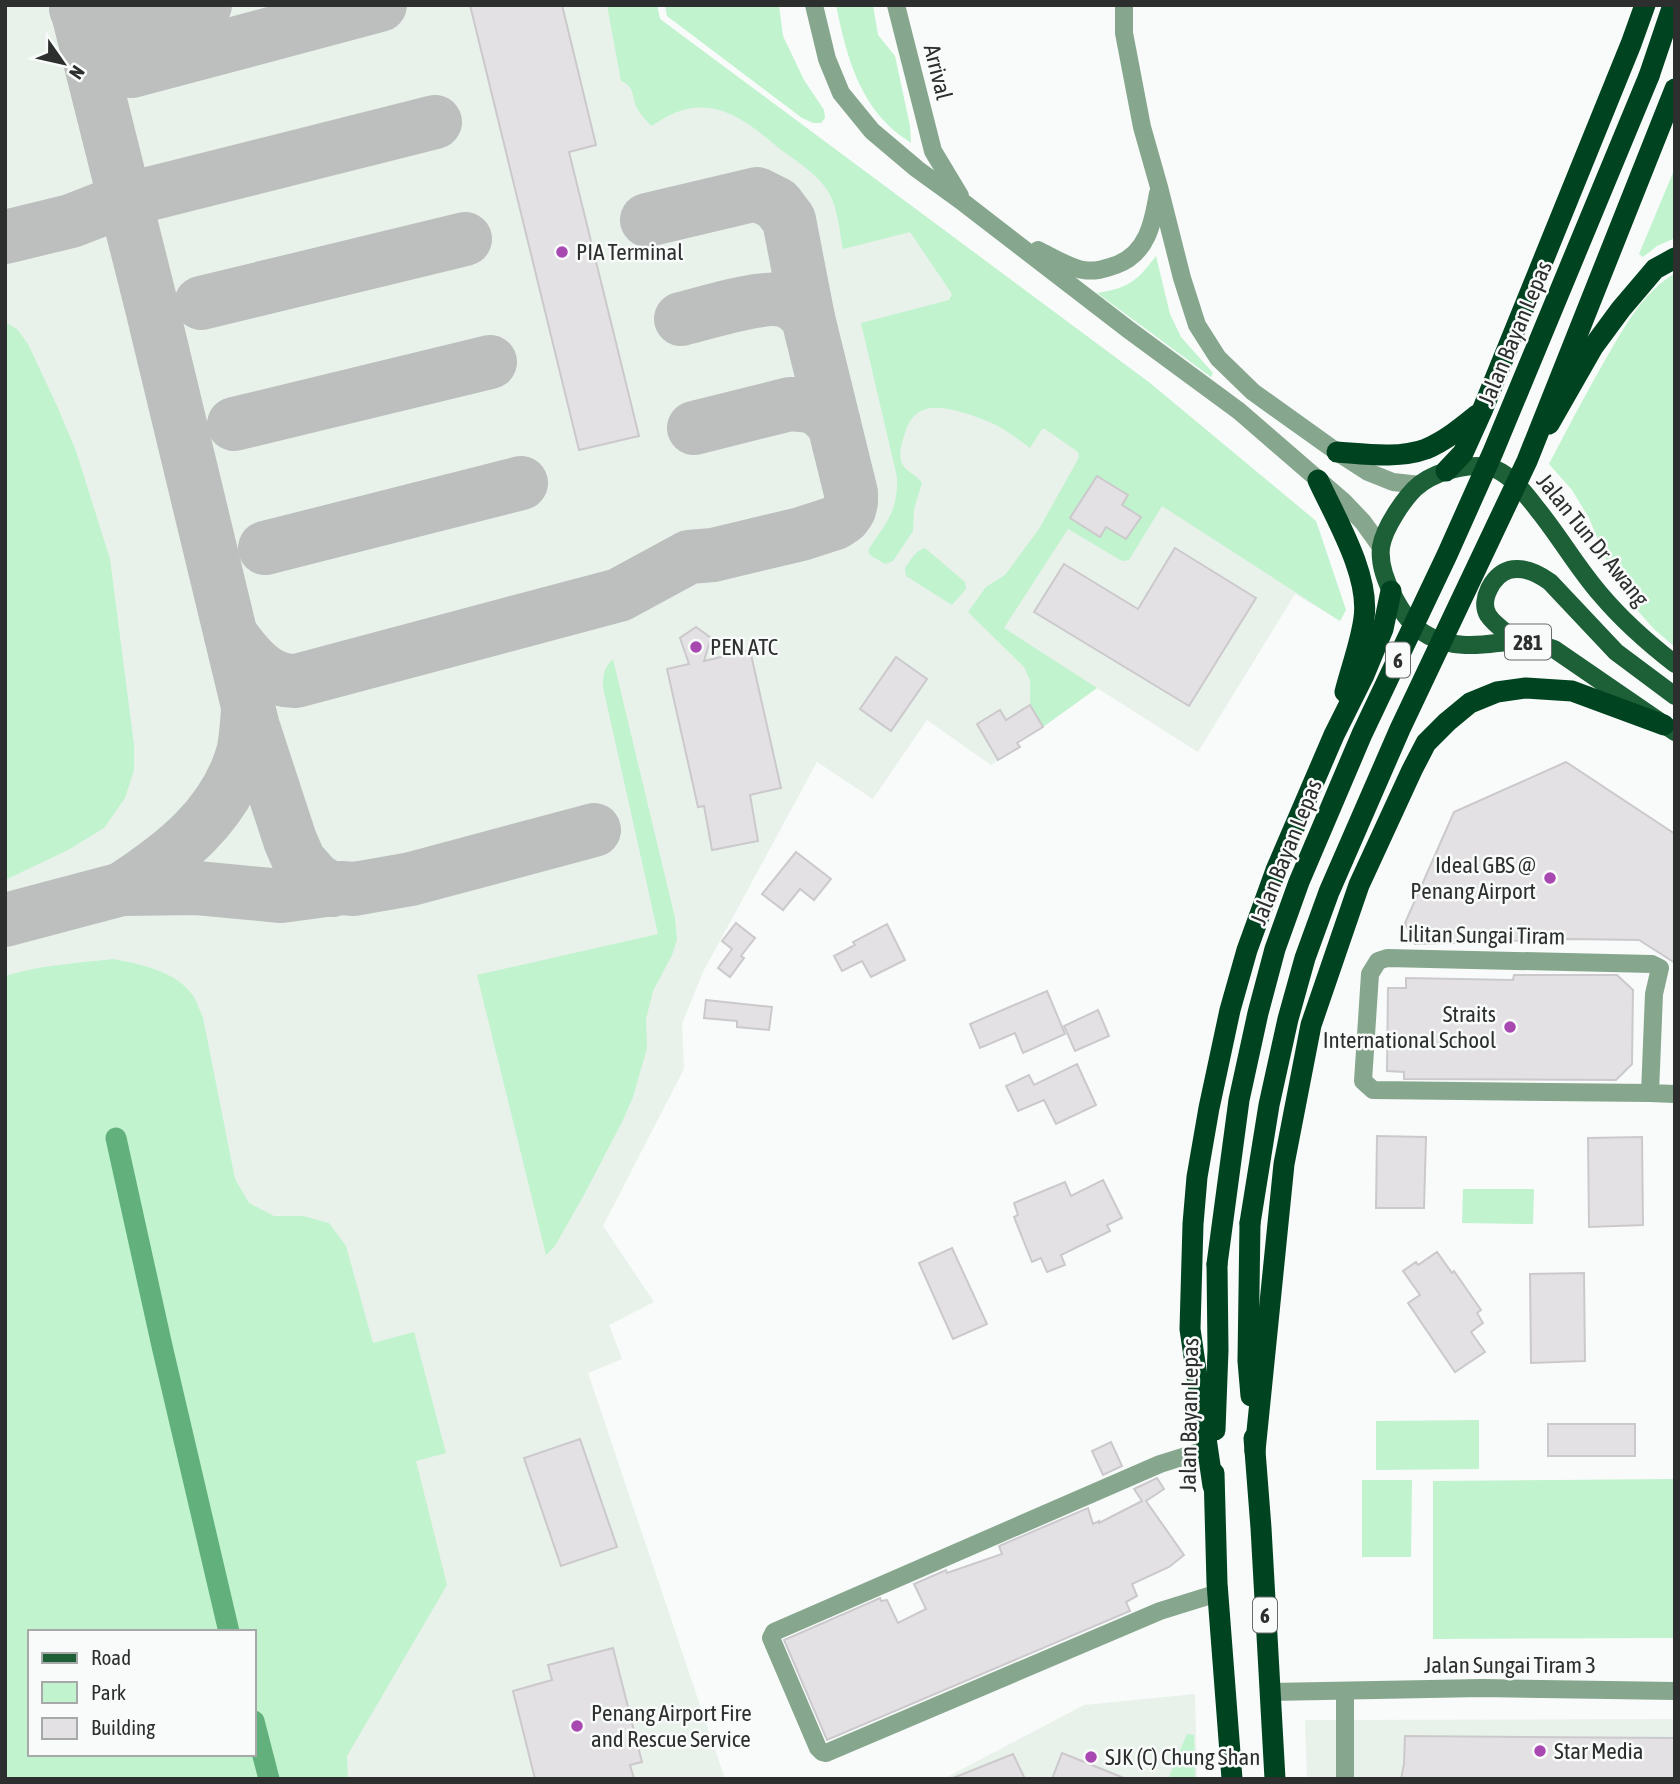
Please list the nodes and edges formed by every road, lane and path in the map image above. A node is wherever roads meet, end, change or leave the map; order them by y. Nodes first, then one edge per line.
1 (814, 5) edge
2 (896, 5) edge
3 (1124, 5) edge
4 (1645, 5) edge
5 (1673, 5) edge
6 (1675, 89) edge
7 (1159, 187) junction
8 (964, 203) junction
9 (1004, 234) junction
10 (1675, 258) edge
11 (1482, 411) junction
12 (1336, 452) junction
13 (1527, 461) junction
14 (1446, 471) junction
15 (1318, 480) junction
16 (1420, 485) junction
17 (1381, 547) junction
18 (1391, 591) junction
19 (1517, 641) junction
20 (1675, 664) edge
21 (1675, 696) edge
22 (1670, 729) edge
23 (1334, 735) junction
24 (1650, 1093) junction
25 (1675, 1094) edge
26 (1208, 1449) junction
27 (1255, 1451) junction
28 (1213, 1486) junction
29 (1218, 1593) junction
30 (1345, 1691) junction
31 (1675, 1691) edge
32 (1269, 1692) junction
33 (1232, 1779) edge
34 (1275, 1779) edge
35 (1345, 1779) edge

1 - 8 street
2 - 8 street, Arrival
3 - 7 street
4 - 11 highway
5 - 28 highway, Jalan Bayan Lepas / 6, bridge
6 - 13 highway, 6, bridge
7 - 9 street
7 - 12 street
8 - 9 street
9 - 15 street
10 - 13 highway, bridge
11 - 12 highway
11 - 14 highway
12 - 16 street
13 - 27 highway, 6, bridge
14 - 16 main road, Jalan Tun Dr Awang
14 - 20 main road, Jalan Tun Dr Awang
15 - 17 street
15 - 23 highway
16 - 17 main road, Jalan Tun Dr Awang
17 - 18 main road, 281
18 - 19 main road, 281
18 - 23 highway
19 - 21 main road
19 - 22 main road, 281
22 - 27 highway
23 - 26 highway
24 - 24 street, Lilitan Sungai Tiram
24 - 25 street, Lilitan Sungai Tiram
26 - 28 highway
26 - 29 street
27 - 32 highway, 6
28 - 29 highway, Jalan Bayan Lepas / 6
29 - 33 highway, Jalan Bayan Lepas / 6
30 - 31 street, Jalan Sungai Tiram 3
30 - 32 street, Jalan Sungai Tiram 3
30 - 35 street
32 - 34 highway, 6

